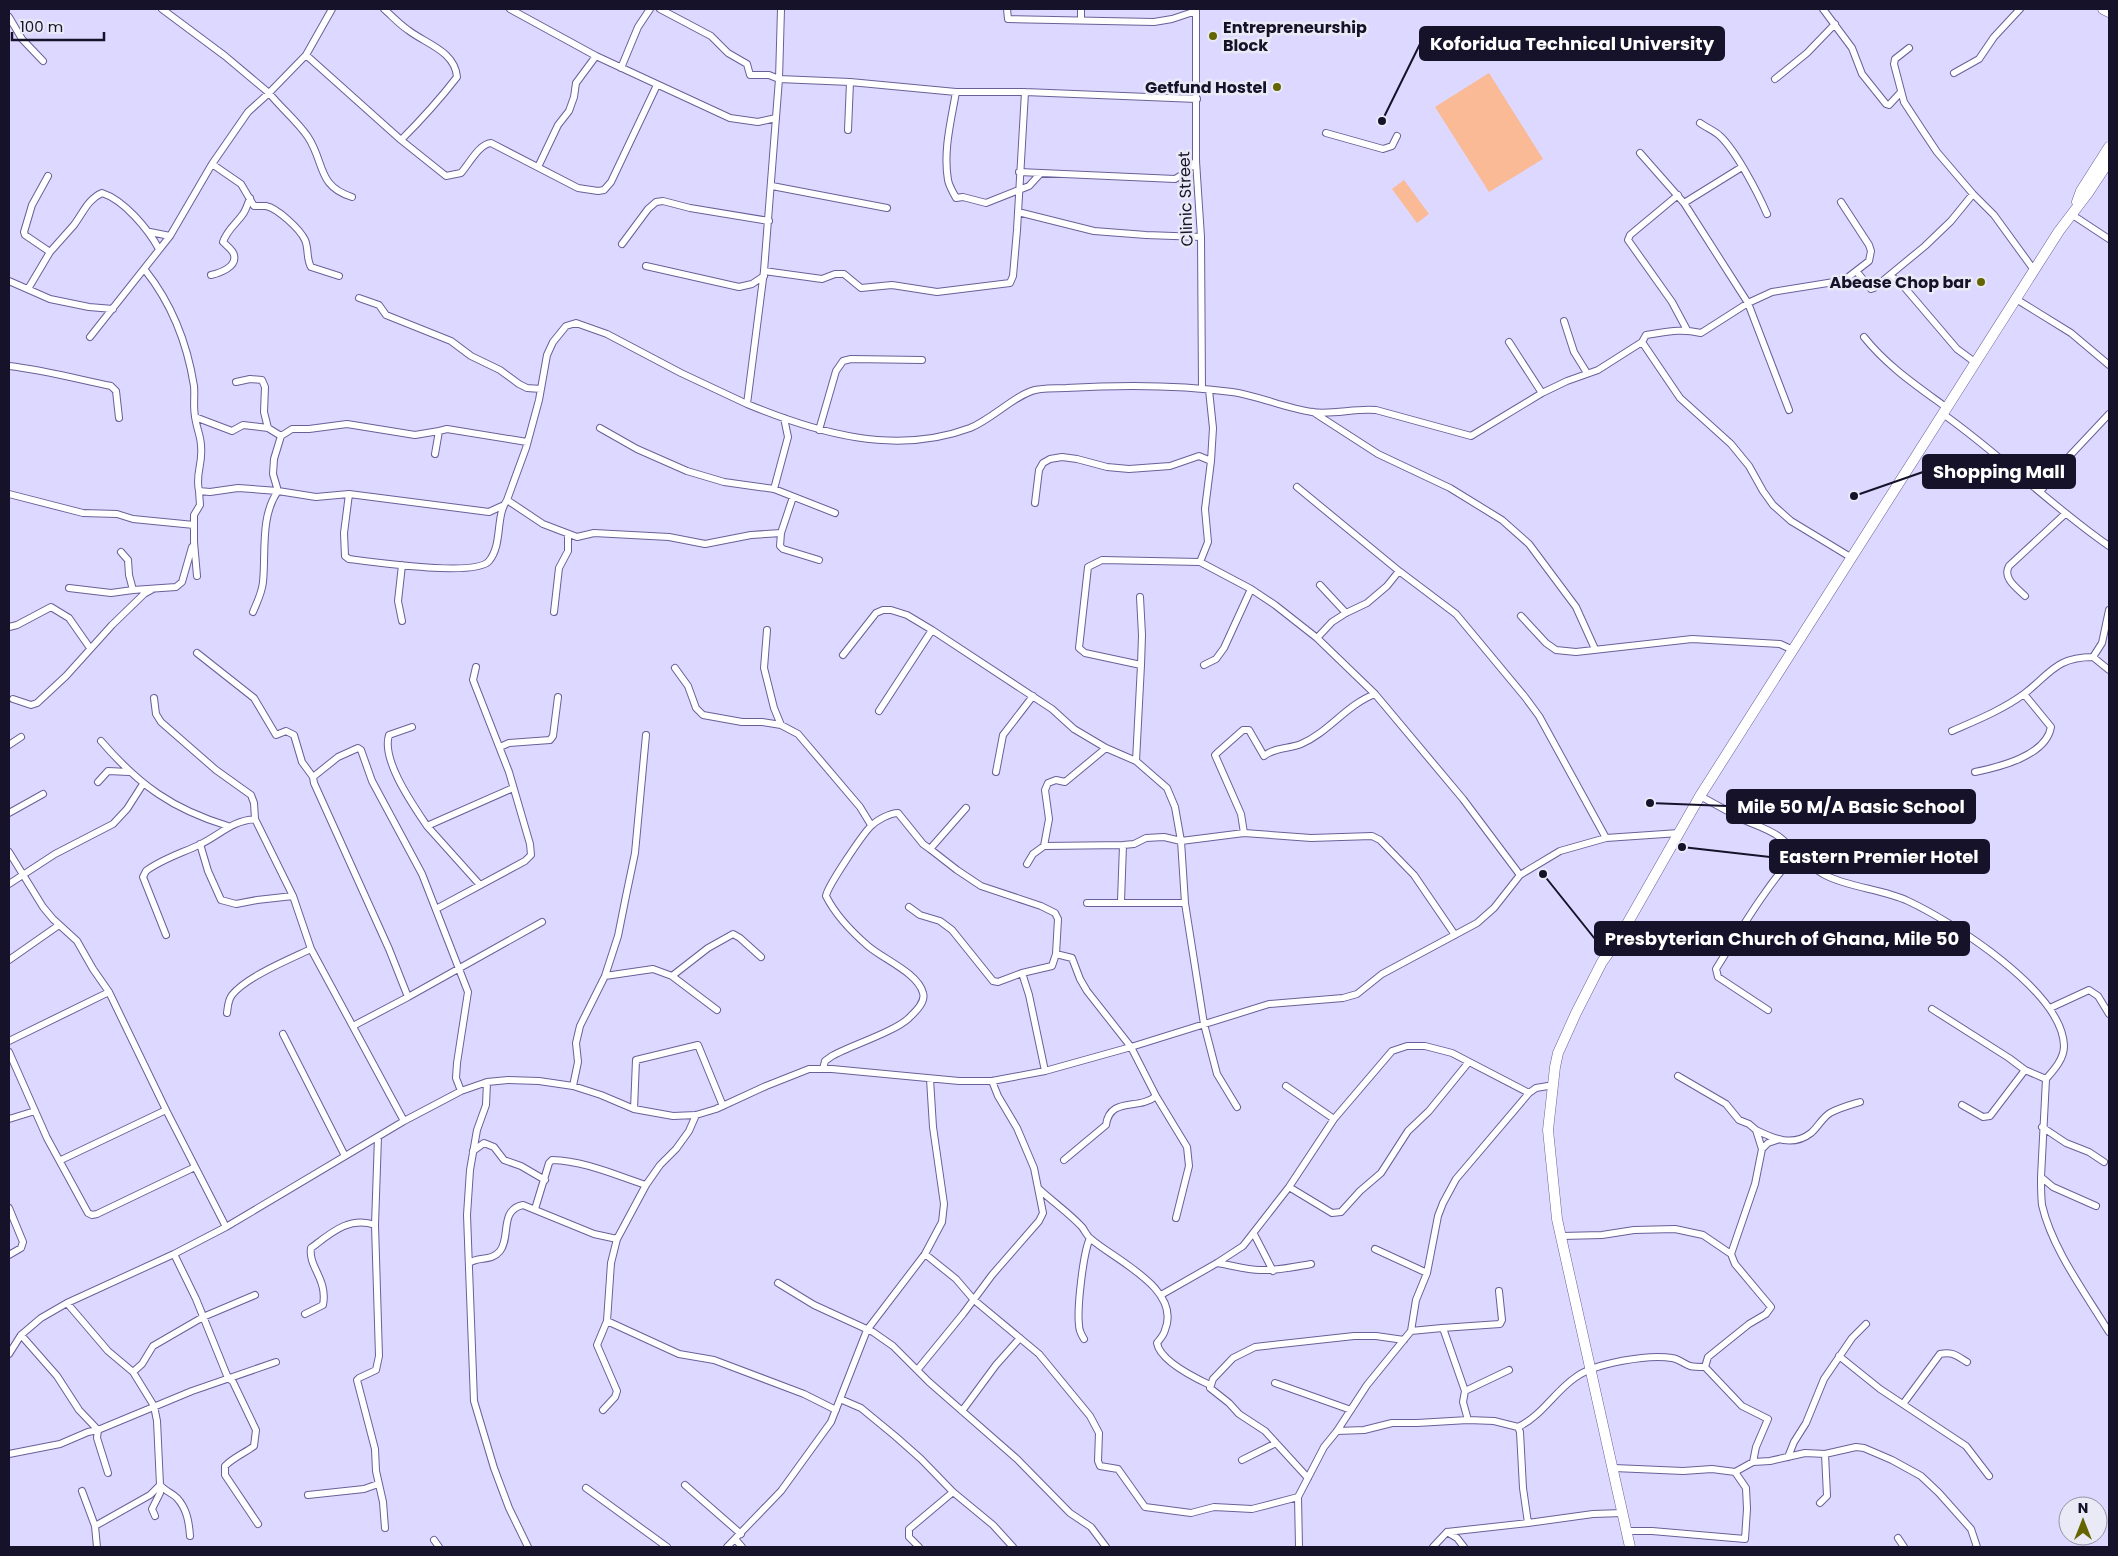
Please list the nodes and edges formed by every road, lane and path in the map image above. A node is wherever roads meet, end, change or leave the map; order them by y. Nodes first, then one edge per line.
1 (162, 9) edge
2 (332, 9) edge
3 (384, 9) edge
4 (510, 9) edge
5 (650, 9) edge
6 (660, 9) edge
7 (781, 9) edge
8 (1007, 9) edge
9 (1081, 9) edge
10 (1823, 9) edge
11 (2020, 9) edge
12 (2103, 9) edge
13 (1196, 10) edge
14 (2109, 12) edge
15 (9, 16) edge
16 (1080, 20) junction
17 (1834, 24) junction
18 (1909, 48) dead end
19 (306, 55) junction
20 (596, 56) junction
21 (43, 61) dead end
22 (621, 68) junction
23 (1954, 73) dead end
24 (779, 79) junction
25 (1775, 79) dead end
26 (850, 82) junction
27 (658, 85) junction
28 (956, 92) junction
29 (1025, 92) junction
30 (1901, 92) junction
31 (269, 93) junction
32 (1197, 99) junction
33 (776, 118) junction
34 (1700, 124) dead end
35 (848, 130) dead end
36 (1326, 133) dead end
37 (1397, 136) dead end
38 (401, 140) junction
39 (2109, 146) edge
40 (1640, 152) dead end
41 (1196, 161) junction
42 (212, 164) junction
43 (538, 166) junction
44 (1742, 167) junction
45 (2108, 167) edge
46 (1019, 172) junction
47 (1040, 174) junction
48 (48, 176) dead end
49 (772, 186) junction
50 (1018, 189) junction
51 (1973, 194) junction
52 (1678, 195) junction
53 (352, 197) dead end
54 (250, 198) junction
55 (1840, 202) dead end
56 (1684, 203) junction
57 (887, 208) dead end
58 (1018, 212) junction
59 (2072, 213) junction
60 (1768, 214) dead end
61 (769, 221) junction
62 (150, 232) junction
63 (170, 236) junction
64 (1201, 237) junction
65 (2109, 239) edge
66 (622, 244) dead end
67 (159, 249) junction
68 (50, 252) junction
69 (646, 266) dead end
70 (145, 270) junction
71 (2034, 270) junction
72 (1857, 272) junction
73 (764, 274) junction
74 (212, 275) dead end
75 (339, 276) dead end
76 (1890, 276) junction
77 (9, 281) edge
78 (28, 289) junction
79 (359, 298) dead end
80 (2016, 299) junction
81 (1748, 303) junction
82 (113, 309) junction
83 (1564, 321) dead end
84 (1687, 330) junction
85 (90, 337) dead end
86 (1864, 337) dead end
87 (1509, 342) dead end
88 (1642, 342) junction
89 (922, 360) dead end
90 (1976, 363) junction
91 (2109, 365) edge
92 (9, 366) edge
93 (1587, 373) junction
94 (236, 382) dead end
95 (541, 389) junction
96 (1205, 389) junction
97 (1542, 393) junction
98 (747, 404) junction
99 (1790, 410) dead end
100 (1945, 411) junction
101 (1313, 412) junction
102 (2108, 417) edge
103 (119, 418) dead end
104 (195, 418) junction
105 (784, 418) junction
106 (268, 428) junction
107 (600, 428) dead end
108 (820, 430) junction
109 (439, 431) junction
110 (281, 436) junction
111 (527, 442) junction
112 (436, 454) dead end
113 (1211, 461) junction
114 (1297, 487) dead end
115 (774, 489) junction
116 (199, 491) junction
117 (278, 491) junction
118 (2040, 492) junction
119 (9, 494) edge
120 (349, 494) junction
121 (793, 497) junction
122 (507, 500) junction
123 (1035, 503) dead end
124 (502, 506) junction
125 (835, 513) dead end
126 (2065, 514) junction
127 (194, 525) junction
128 (781, 533) junction
129 (568, 535) junction
130 (194, 542) junction
131 (2109, 546) edge
132 (121, 552) dead end
133 (1852, 558) junction
134 (818, 560) dead end
135 (1200, 562) junction
136 (402, 565) junction
137 (1399, 572) junction
138 (197, 576) dead end
139 (1320, 585) dead end
140 (69, 588) dead end
141 (153, 589) junction
142 (1250, 589) junction
143 (132, 590) junction
144 (2025, 596) dead end
145 (1140, 597) dead end
146 (2109, 610) edge
147 (253, 612) dead end
148 (554, 612) dead end
149 (1346, 613) junction
150 (1521, 616) dead end
151 (402, 621) dead end
152 (9, 627) edge
153 (767, 630) dead end
154 (932, 630) junction
155 (1317, 638) junction
156 (90, 648) junction
157 (1595, 649) junction
158 (1793, 650) junction
159 (196, 653) dead end
160 (843, 655) dead end
161 (2093, 658) junction
162 (1141, 665) junction
163 (1204, 665) dead end
164 (476, 667) dead end
165 (675, 668) dead end
166 (2109, 670) edge
167 (1375, 694) junction
168 (2024, 694) junction
169 (1033, 696) junction
170 (558, 697) dead end
171 (154, 698) dead end
172 (13, 699) dead end
173 (880, 710) dead end
174 (781, 725) junction
175 (412, 727) dead end
176 (1952, 731) dead end
177 (646, 735) dead end
178 (21, 738) dead end
179 (101, 741) dead end
180 (9, 745) edge
181 (500, 747) junction
182 (1106, 748) junction
183 (1136, 760) junction
184 (129, 772) junction
185 (996, 772) dead end
186 (1975, 772) dead end
187 (313, 777) junction
188 (98, 782) dead end
189 (143, 784) junction
190 (513, 788) junction
191 (43, 794) dead end
192 (1700, 796) junction
193 (966, 808) dead end
194 (9, 813) edge
195 (255, 820) junction
196 (871, 825) junction
197 (228, 826) junction
198 (427, 826) junction
199 (1679, 833) junction
200 (1244, 834) junction
201 (1606, 838) junction
202 (1181, 841) junction
203 (200, 844) junction
204 (1123, 845) junction
205 (1044, 846) junction
206 (930, 849) junction
207 (9, 852) edge
208 (1797, 852) junction
209 (1027, 864) dead end
210 (24, 874) junction
211 (1520, 875) junction
212 (9, 884) edge
213 (480, 885) junction
214 (293, 896) junction
215 (1121, 901) junction
216 (1087, 903) dead end
217 (1185, 903) junction
218 (909, 907) dead end
219 (436, 909) junction
220 (542, 922) dead end
221 (59, 925) junction
222 (1455, 934) junction
223 (166, 935) dead end
224 (311, 949) junction
225 (1056, 954) junction
226 (761, 957) dead end
227 (9, 960) edge
228 (458, 968) junction
229 (1022, 973) junction
230 (605, 976) junction
231 (672, 976) junction
232 (109, 992) junction
233 (408, 996) junction
234 (2050, 1008) junction
235 (1932, 1009) dead end
236 (717, 1010) dead end
237 (1768, 1010) dead end
238 (227, 1013) dead end
239 (2109, 1014) edge
240 (1204, 1024) junction
241 (353, 1026) junction
242 (283, 1034) dead end
243 (9, 1041) edge
244 (1131, 1047) junction
245 (9, 1052) edge
246 (1468, 1063) junction
247 (823, 1069) junction
248 (2025, 1070) junction
249 (1045, 1071) junction
250 (1678, 1076) dead end
251 (930, 1079) junction
252 (2046, 1079) junction
253 (992, 1081) junction
254 (488, 1082) junction
255 (1554, 1085) junction
256 (573, 1086) junction
257 (1286, 1086) dead end
258 (461, 1091) junction
259 (1529, 1093) junction
260 (1156, 1096) junction
261 (1860, 1102) dead end
262 (723, 1106) junction
263 (1962, 1106) dead end
264 (1237, 1107) dead end
265 (634, 1109) junction
266 (166, 1110) junction
267 (35, 1111) junction
268 (696, 1115) junction
269 (9, 1119) edge
270 (1334, 1119) junction
271 (404, 1121) junction
272 (2042, 1127) junction
273 (1756, 1130) junction
274 (378, 1137) junction
275 (1777, 1140) junction
276 (1762, 1150) junction
277 (474, 1151) junction
278 (344, 1156) junction
279 (61, 1160) junction
280 (1064, 1160) dead end
281 (2104, 1162) dead end
282 (195, 1167) junction
283 (2041, 1177) junction
284 (544, 1180) junction
285 (646, 1185) junction
286 (1289, 1187) junction
287 (1039, 1188) junction
288 (2096, 1206) dead end
289 (9, 1208) edge
290 (535, 1209) junction
291 (1176, 1218) dead end
292 (375, 1225) junction
293 (226, 1227) junction
294 (1254, 1234) junction
295 (1562, 1236) junction
296 (1090, 1238) junction
297 (617, 1239) junction
298 (1376, 1249) dead end
299 (9, 1254) edge
300 (174, 1254) junction
301 (925, 1254) junction
302 (1731, 1254) junction
303 (469, 1263) junction
304 (1217, 1263) junction
305 (1311, 1264) dead end
306 (1273, 1271) junction
307 (1427, 1273) junction
308 (778, 1282) dead end
309 (1499, 1292) dead end
310 (255, 1295) dead end
311 (1161, 1295) junction
312 (974, 1300) junction
313 (67, 1303) junction
314 (306, 1314) dead end
315 (203, 1317) junction
316 (607, 1321) junction
317 (1866, 1324) dead end
318 (1442, 1328) junction
319 (867, 1330) junction
320 (1411, 1331) junction
321 (2109, 1332) edge
322 (21, 1334) junction
323 (1020, 1338) junction
324 (1084, 1339) dead end
325 (1404, 1340) junction
326 (9, 1354) edge
327 (1839, 1356) junction
328 (276, 1362) dead end
329 (1967, 1362) dead end
330 (1705, 1367) junction
331 (918, 1369) junction
332 (1591, 1369) junction
333 (1509, 1370) dead end
334 (133, 1372) junction
335 (228, 1378) junction
336 (1275, 1382) dead end
337 (1210, 1385) junction
338 (1465, 1391) junction
339 (840, 1399) junction
340 (1903, 1404) junction
341 (154, 1406) junction
342 (603, 1410) dead end
343 (836, 1410) junction
344 (1351, 1410) junction
345 (962, 1411) junction
346 (1468, 1420) junction
347 (1518, 1427) junction
348 (98, 1430) junction
349 (1337, 1431) junction
350 (1276, 1443) junction
351 (9, 1454) edge
352 (1826, 1454) junction
353 (1788, 1457) junction
354 (1242, 1460) dead end
355 (1753, 1462) junction
356 (1614, 1468) junction
357 (1735, 1472) junction
358 (108, 1473) dead end
359 (1989, 1476) dead end
360 (1308, 1478) junction
361 (378, 1484) junction
362 (160, 1485) junction
363 (685, 1485) dead end
364 (586, 1488) dead end
365 (82, 1491) dead end
366 (953, 1492) junction
367 (308, 1495) dead end
368 (1298, 1496) junction
369 (1820, 1504) dead end
370 (1623, 1513) junction
371 (155, 1516) dead end
372 (1528, 1523) junction
373 (258, 1524) dead end
374 (94, 1526) junction
375 (385, 1528) dead end
376 (1626, 1531) junction
377 (1447, 1532) junction
378 (741, 1534) junction
379 (190, 1536) dead end
380 (1898, 1538) dead end
381 (434, 1540) dead end
382 (736, 1540) junction
383 (97, 1547) edge
384 (439, 1547) edge
385 (528, 1547) edge
386 (668, 1547) edge
387 (727, 1547) edge
388 (742, 1547) edge
389 (919, 1547) edge
390 (1013, 1547) edge
391 (1106, 1547) edge
392 (1299, 1547) edge
393 (1433, 1547) edge
394 (1464, 1547) edge
395 (1630, 1547) edge
396 (1904, 1547) edge
397 (1977, 1547) edge

1 - 31 street
2 - 19 street
3 - 38 street
4 - 20 street
5 - 22 street
6 - 24 street
7 - 24 street
8 - 16 street
9 - 16 street
10 - 17 street
11 - 23 street
12 - 14 highway
13 - 16 street
13 - 32 street, Clinic Street
15 - 21 street
17 - 25 street
17 - 30 street
18 - 30 street
19 - 31 street
19 - 38 street
20 - 22 street
20 - 43 street
22 - 27 street
24 - 26 street
24 - 33 street
26 - 28 street
26 - 35 street
27 - 33 street
27 - 43 street
28 - 29 street
28 - 50 street
29 - 32 street
29 - 46 street
30 - 51 street
31 - 42 street
31 - 53 street
32 - 41 street, Clinic Street
33 - 49 street
34 - 44 street
36 - 37 street
38 - 43 street
39 - 59 highway
40 - 52 street
41 - 47 street
41 - 64 street, Clinic Street
42 - 54 street
42 - 63 street
44 - 56 street
44 - 60 street
45 - 59 highway
46 - 47 street
46 - 50 street
47 - 50 street
48 - 68 street
49 - 57 street
49 - 61 street
50 - 58 street
51 - 71 street
51 - 76 street
52 - 56 street
52 - 84 street
54 - 74 street
54 - 75 street
55 - 72 street
56 - 81 street
58 - 64 street
58 - 73 street
59 - 65 street
59 - 71 highway
61 - 66 street
61 - 73 street
62 - 63 street
62 - 67 street
62 - 68 street
63 - 67 street
64 - 96 street, Clinic Street
67 - 70 street
68 - 78 street
69 - 73 street
70 - 82 street
70 - 104 street
71 - 80 highway
72 - 76 street
72 - 81 street
73 - 98 street
76 - 90 street
77 - 78 street
78 - 82 street
79 - 95 street
80 - 90 highway
80 - 91 street
81 - 84 street
81 - 99 street
82 - 85 street
83 - 93 street
84 - 88 street
86 - 100 street
87 - 97 street
88 - 93 street
88 - 133 street
89 - 108 street
90 - 100 highway
92 - 103 street
93 - 97 street
94 - 106 street
95 - 98 street
95 - 111 street
96 - 101 street
96 - 108 street
96 - 113 street, Clinic Street
97 - 101 street
98 - 105 street
100 - 118 street
100 - 133 highway
101 - 157 street
102 - 118 street
104 - 106 street
104 - 116 street
105 - 108 street
105 - 115 street
106 - 110 street
107 - 115 street
109 - 110 street
109 - 111 street
109 - 112 street
110 - 117 street
111 - 122 street
113 - 123 street
113 - 135 street, Clinic Street
114 - 137 street
115 - 121 street
116 - 117 street
116 - 127 street
117 - 120 street
117 - 147 street
118 - 126 street
119 - 127 street
120 - 124 street
120 - 136 street
121 - 125 street
121 - 128 street
122 - 124 street
122 - 129 street
124 - 136 street
126 - 131 street
126 - 144 street
127 - 130 street
128 - 129 street
128 - 134 street
129 - 148 street
130 - 138 street
130 - 141 street
132 - 143 street
133 - 158 highway
135 - 142 street
135 - 162 street
136 - 151 street
137 - 149 street
137 - 201 street
139 - 149 street
140 - 143 street
141 - 143 street
141 - 156 street
142 - 155 street
142 - 163 street
145 - 162 street
146 - 161 street
149 - 155 street
150 - 157 street
152 - 156 street
153 - 174 street
154 - 160 street
154 - 169 street
154 - 173 street
155 - 167 street
156 - 172 street
157 - 158 street
158 - 192 highway
159 - 187 street
161 - 166 street
161 - 168 street
162 - 183 street
164 - 181 street
165 - 174 street
167 - 200 street
167 - 211 street
168 - 176 street
168 - 186 street
169 - 182 street
169 - 185 street
170 - 181 street
171 - 195 street
174 - 196 street
175 - 198 street
177 - 230 street
178 - 180 street
179 - 184 street
181 - 190 street
182 - 183 street
182 - 205 street
183 - 202 street
184 - 188 street
184 - 189 street
187 - 219 street
187 - 233 street
189 - 197 street
189 - 210 street
190 - 198 street
190 - 213 street
191 - 194 street
192 - 199 highway
192 - 208 street
193 - 206 street
195 - 197 street
195 - 214 street
196 - 206 street
196 - 247 street
197 - 203 street
198 - 213 street
199 - 201 street
199 - 255 highway
200 - 202 street
200 - 222 street
201 - 211 street
202 - 204 street
202 - 217 street
203 - 214 street
203 - 223 street
204 - 205 street
204 - 215 street
205 - 209 street
206 - 225 street
207 - 210 street
208 - 234 street
208 - 237 street
210 - 212 street
210 - 221 street
211 - 222 street
213 - 219 street
214 - 224 street
215 - 216 street
215 - 217 street
217 - 240 street
218 - 229 street
219 - 228 street
220 - 228 street
221 - 227 street
221 - 232 street
222 - 240 street
224 - 238 street
224 - 241 street
225 - 229 street
225 - 244 street
226 - 231 street
228 - 233 street
228 - 258 street
229 - 249 street
230 - 231 street
230 - 256 street
231 - 236 street
232 - 243 street
232 - 266 street
233 - 241 street
234 - 239 street
234 - 252 street
235 - 248 street
240 - 244 street
240 - 264 street
241 - 271 street
242 - 278 street
244 - 249 street
244 - 260 street
245 - 267 street
246 - 259 street
246 - 270 street
246 - 286 street
247 - 251 street
247 - 262 street
248 - 252 street
248 - 263 street
249 - 253 street
250 - 273 street
251 - 253 street
251 - 301 street
252 - 272 street
253 - 287 street
254 - 256 street
254 - 258 street
254 - 277 street
255 - 259 street
255 - 295 highway
256 - 265 street
257 - 270 street
258 - 271 street
259 - 307 street
260 - 280 street
260 - 291 street
261 - 275 street
262 - 265 street
262 - 268 street
265 - 268 street
266 - 279 street
266 - 282 street
267 - 269 street
267 - 279 street
268 - 285 street
270 - 286 street
271 - 274 street
272 - 281 street
272 - 283 street
273 - 275 street
273 - 276 street
274 - 278 street
274 - 292 street
275 - 276 street
276 - 302 street
277 - 284 street
277 - 303 street
278 - 293 street
279 - 282 street
282 - 293 street
283 - 288 street
283 - 321 street
284 - 285 street
284 - 290 street
285 - 297 street
286 - 294 street
287 - 296 street
287 - 312 street
289 - 299 street
290 - 297 street
290 - 303 street
292 - 314 street
292 - 361 street
293 - 300 street
294 - 304 street
294 - 306 street
295 - 302 street
295 - 332 highway
296 - 311 street
296 - 324 street
297 - 316 street
298 - 307 street
300 - 313 street
300 - 315 street
301 - 312 street
301 - 319 street
302 - 330 street
303 - 385 street
304 - 306 street
304 - 311 street
305 - 306 street
307 - 320 street
308 - 319 street
309 - 318 street
310 - 315 street
311 - 337 street
312 - 323 street
312 - 331 street
313 - 322 street
313 - 334 street
315 - 334 street
315 - 335 street
316 - 342 street
316 - 343 street
317 - 327 street
318 - 320 street
318 - 338 street
319 - 331 street
319 - 339 street
320 - 325 street
322 - 326 street
322 - 348 street
323 - 345 street
323 - 368 street
325 - 337 street
325 - 344 street
327 - 340 street
327 - 353 street
328 - 335 street
329 - 340 street
330 - 332 street
330 - 355 street
331 - 345 street
332 - 347 street
332 - 356 highway
333 - 338 street
334 - 341 street
335 - 341 street
335 - 373 street
336 - 344 street
337 - 350 street
338 - 346 street
339 - 343 street
339 - 366 street
340 - 359 street
341 - 348 street
341 - 362 street
343 - 378 street
344 - 349 street
345 - 391 street
346 - 347 street
346 - 349 street
347 - 372 street
348 - 351 street
348 - 358 street
349 - 360 street
350 - 354 street
350 - 360 street
352 - 353 street
352 - 369 street
352 - 397 street
353 - 355 street
355 - 357 street
356 - 357 street
356 - 370 highway
357 - 376 street
360 - 368 street
361 - 367 street
361 - 375 street
362 - 371 street
362 - 374 street
362 - 379 street
363 - 378 street
364 - 386 street
365 - 374 street
366 - 389 street
366 - 390 street
368 - 392 street
370 - 372 street
370 - 376 highway
372 - 377 street
374 - 383 street
376 - 395 highway
377 - 393 street
377 - 394 street
378 - 382 street
380 - 396 street
381 - 384 street
382 - 387 street
382 - 388 street

